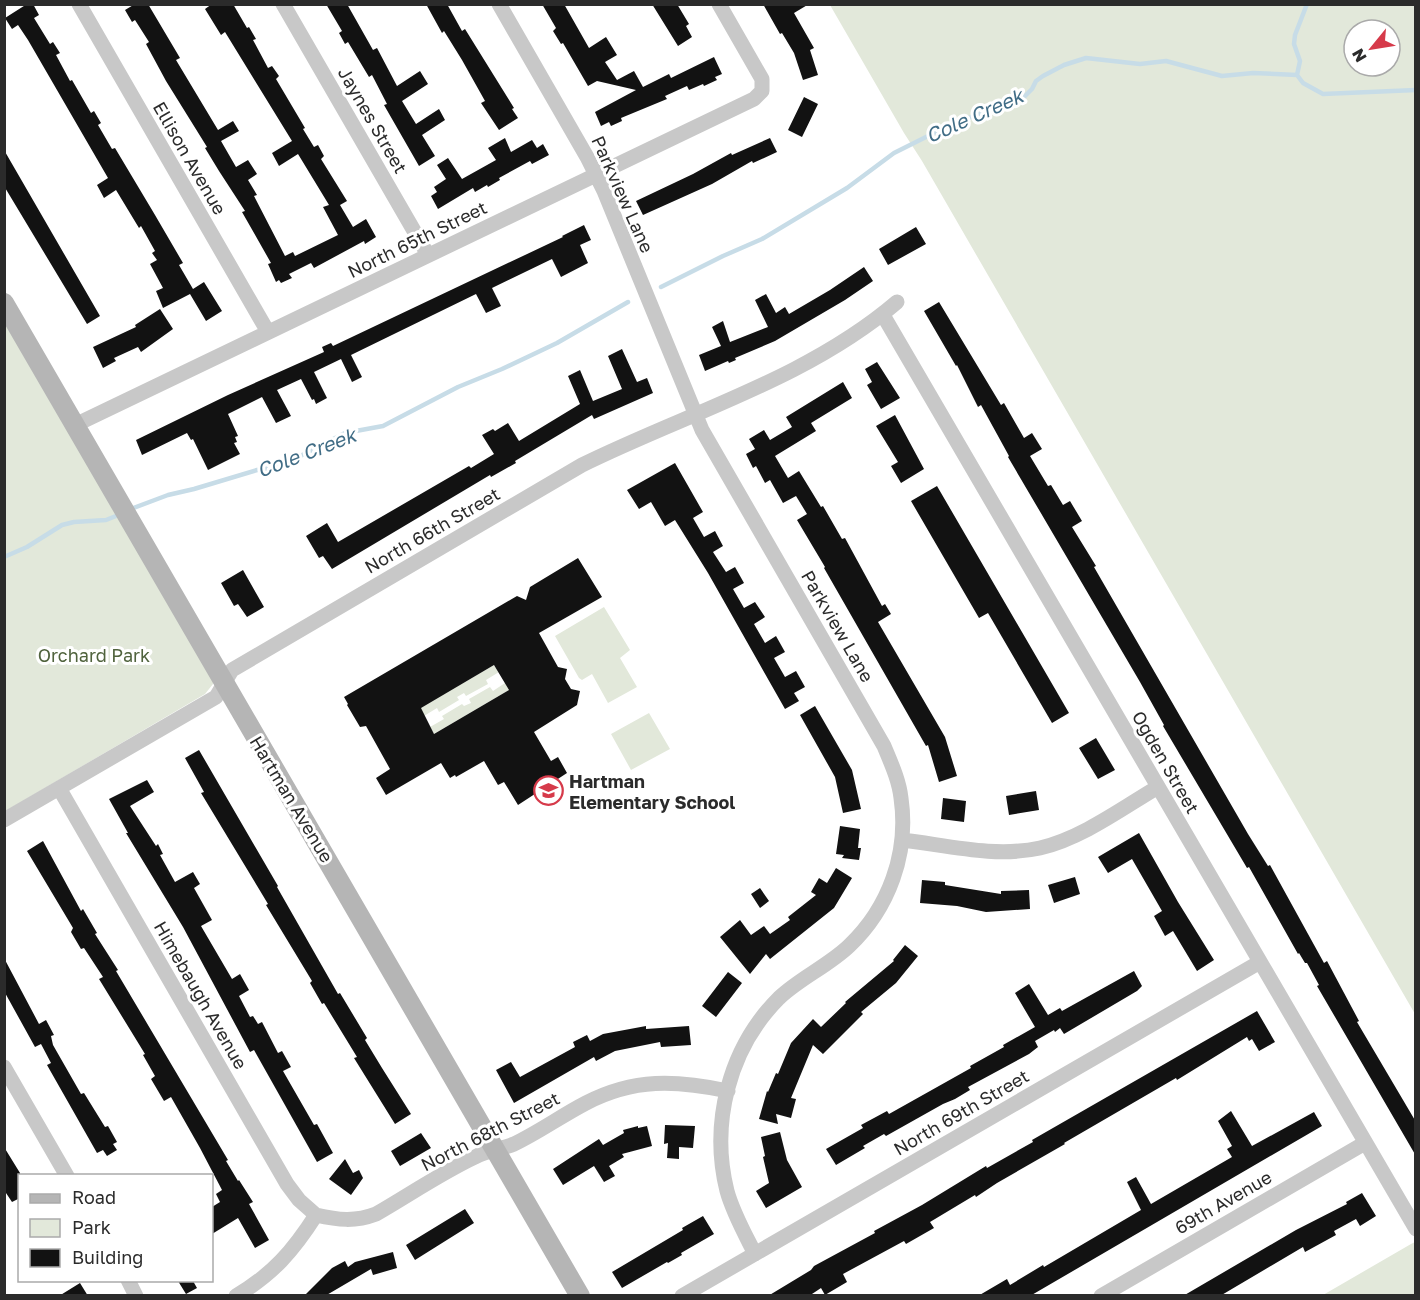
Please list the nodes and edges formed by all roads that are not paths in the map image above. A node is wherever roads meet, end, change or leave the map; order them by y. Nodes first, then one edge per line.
1 (79, 4) edge
2 (283, 4) edge
3 (499, 4) edge
4 (720, 4) edge
5 (596, 174) junction
6 (428, 255) junction
7 (897, 302) dead end
8 (4, 303) edge
9 (883, 315) junction
10 (268, 332) junction
11 (694, 415) junction
12 (75, 425) junction
13 (224, 683) junction
14 (1158, 787) junction
15 (59, 788) junction
16 (4, 820) edge
17 (902, 840) junction
18 (1260, 962) junction
19 (4, 1067) edge
20 (728, 1090) junction
21 (1365, 1143) junction
22 (495, 1150) junction
23 (66, 1174) edge
24 (316, 1215) junction
25 (1416, 1229) edge
26 (755, 1254) junction
27 (129, 1282) edge
28 (136, 1296) edge
29 (236, 1296) edge
30 (580, 1296) edge
31 (682, 1296) edge
32 (1101, 1296) edge

1 - 10 street, Ellison Avenue
2 - 6 street, Jaynes Street
3 - 5 street, Parkview Lane
4 - 5 street, North 65th Street
5 - 6 street, North 65th Street
5 - 11 street, Parkview Lane
6 - 10 street, North 65th Street
7 - 9 street, North 66th Street
8 - 12 main road, Hartman Avenue
9 - 11 street, North 66th Street
9 - 14 street, Ogden Street
10 - 12 street, North 65th Street
11 - 13 street, North 66th Street
11 - 17 street, Parkview Lane
12 - 13 main road, Hartman Avenue
13 - 15 street, North 66th Street
13 - 22 main road, Hartman Avenue
14 - 17 street
14 - 18 street, Ogden Street
15 - 16 street, North 66th Street
15 - 24 street, Himebaugh Avenue
17 - 20 street, Parkview Lane
18 - 21 street, Ogden Street
18 - 26 street, North 69th Street
19 - 23 street
20 - 22 street, North 68th Street
20 - 26 street, Parkview Lane
21 - 25 street, Ogden Street
21 - 32 street, 69th Avenue
22 - 24 street, North 68th Street
22 - 30 main road, Hartman Avenue
24 - 29 street
26 - 31 street, North 69th Street
27 - 28 street

